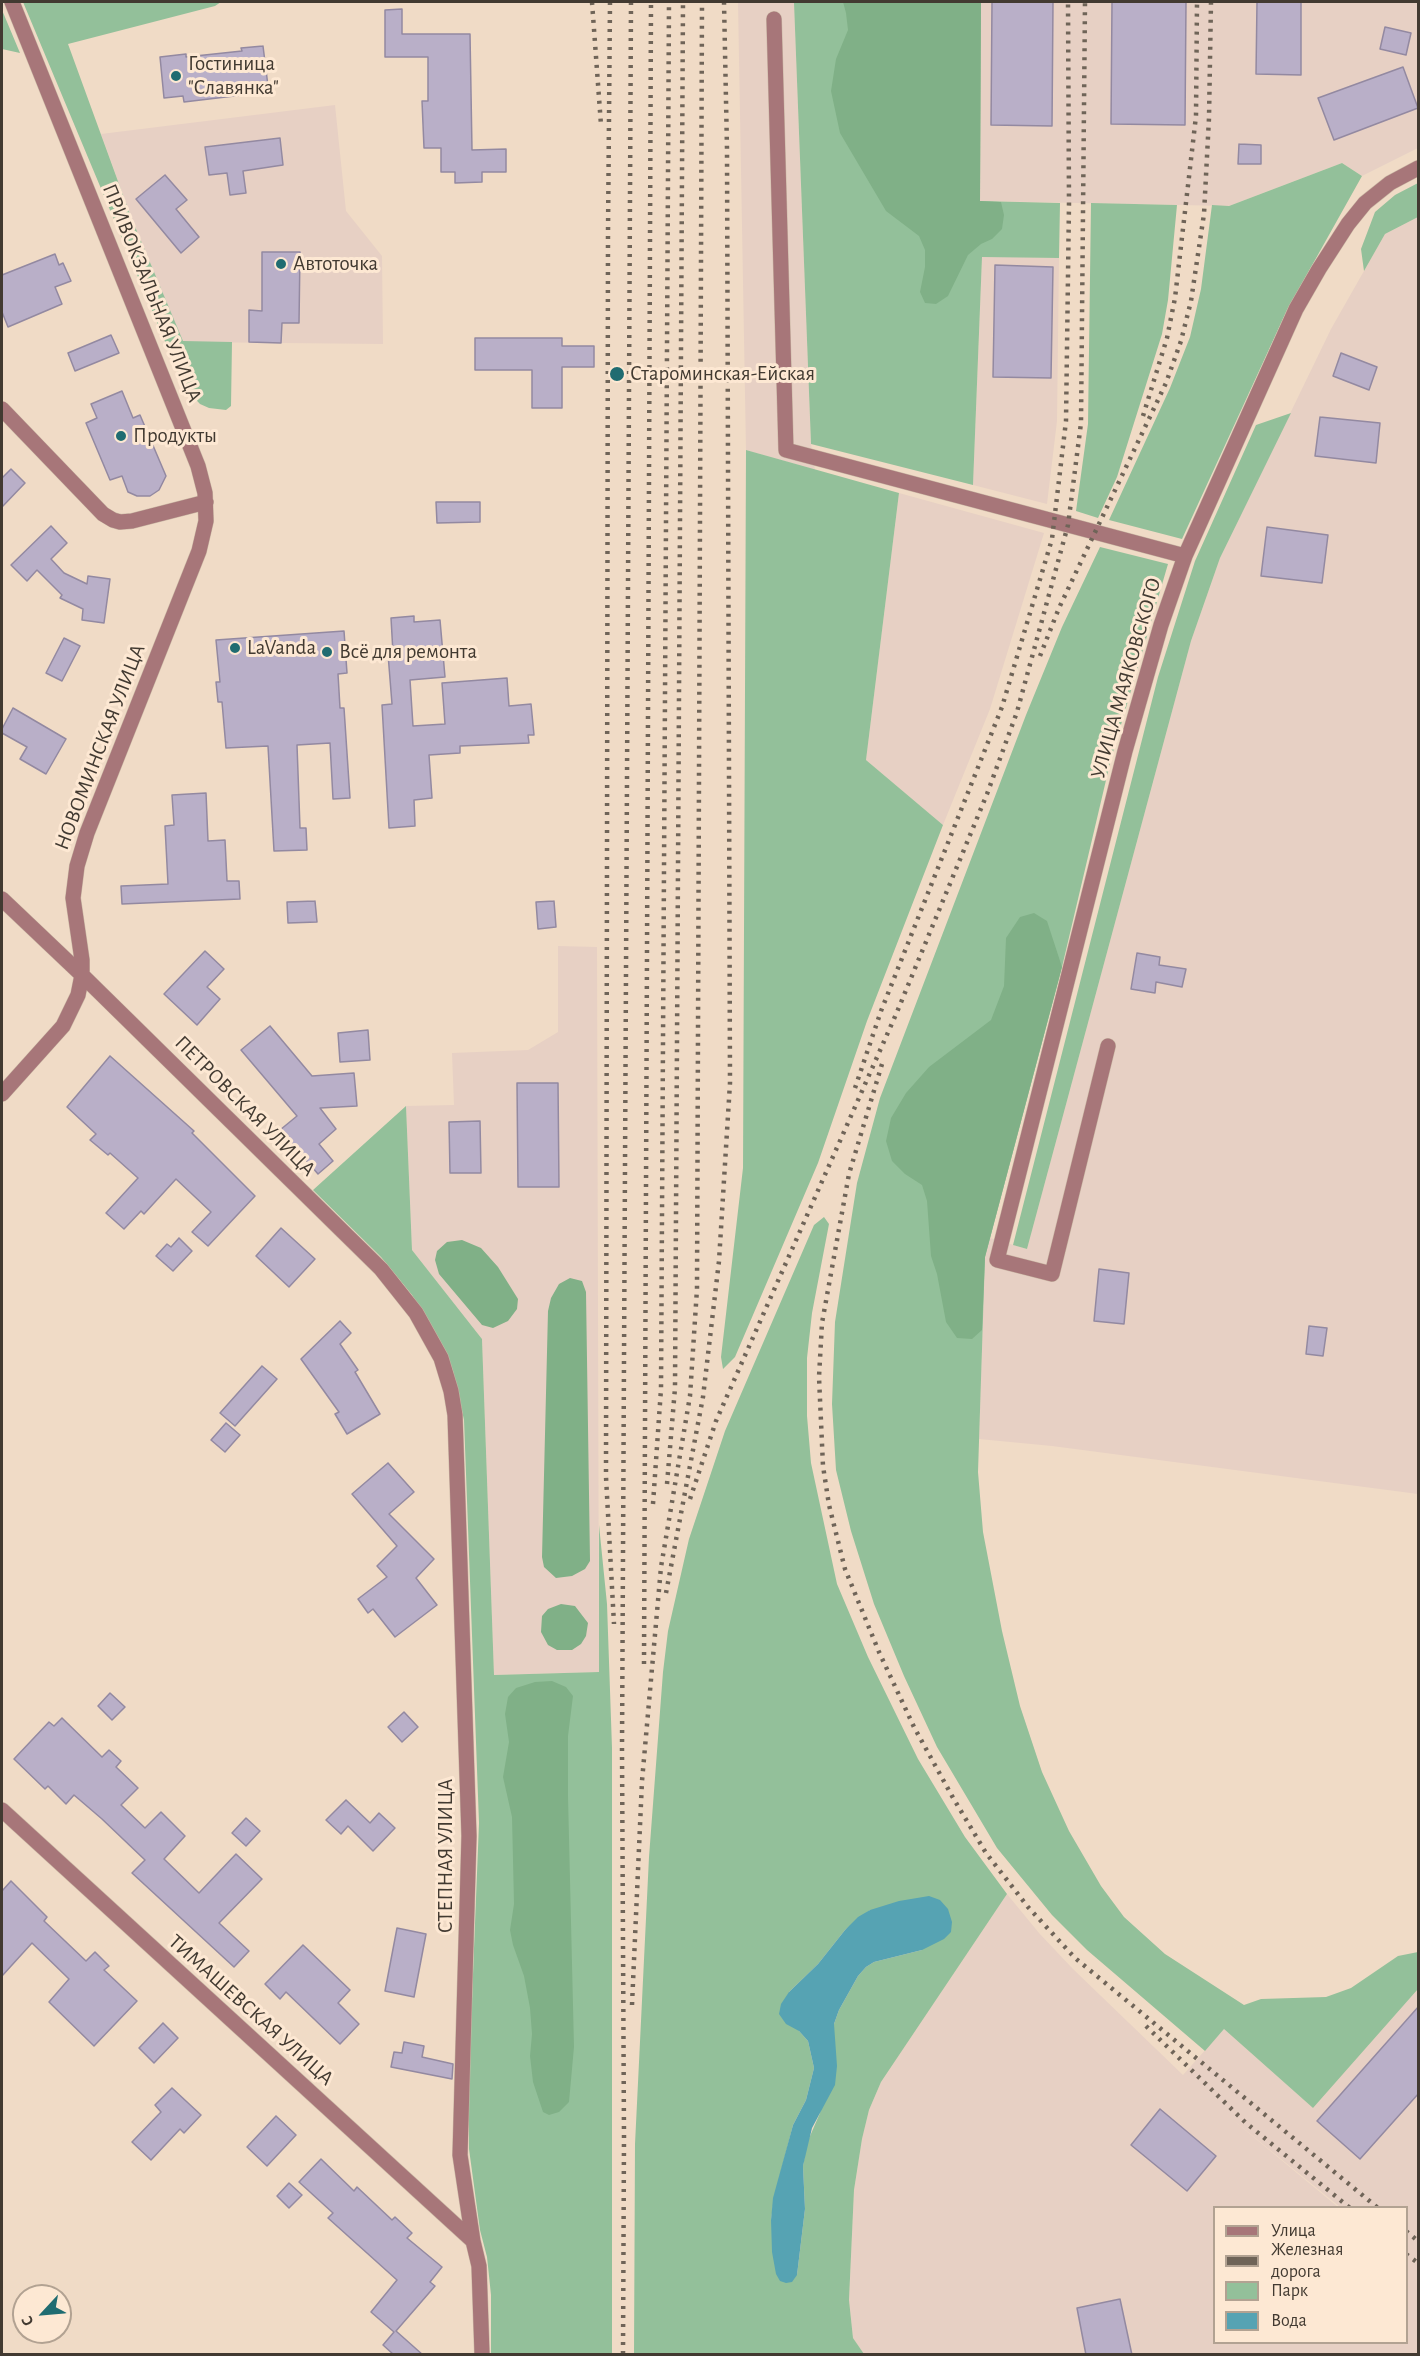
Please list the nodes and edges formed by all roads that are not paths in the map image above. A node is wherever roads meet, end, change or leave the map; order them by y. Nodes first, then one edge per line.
1 (12, 2) edge
2 (774, 19) dead end
3 (1419, 168) edge
4 (2, 409) edge
5 (206, 502) junction
6 (1185, 555) junction
7 (2, 899) edge
8 (82, 975) junction
9 (1108, 1046) dead end
10 (2, 1094) edge
11 (441, 1358) joint
12 (2, 1810) edge
13 (473, 2241) junction
14 (482, 2355) edge

1 - 5 street, ПРИВОКЗАЛЬНАЯ УЛИЦА
2 - 6 street
3 - 6 street, УЛИЦА МАЯКОВСКОГО
4 - 5 street
5 - 8 street, НОВОМИНСКАЯ УЛИЦА
6 - 9 street, УЛИЦА МАЯКОВСКОГО
7 - 8 street, ПЕТРОВСКАЯ УЛИЦА
8 - 10 street, НОВОМИНСКАЯ УЛИЦА
8 - 11 street, ПЕТРОВСКАЯ УЛИЦА
11 - 13 street, СТЕПНАЯ УЛИЦА
12 - 13 street, ТИМАШЕВСКАЯ УЛИЦА
13 - 14 street, СТЕПНАЯ УЛИЦА

